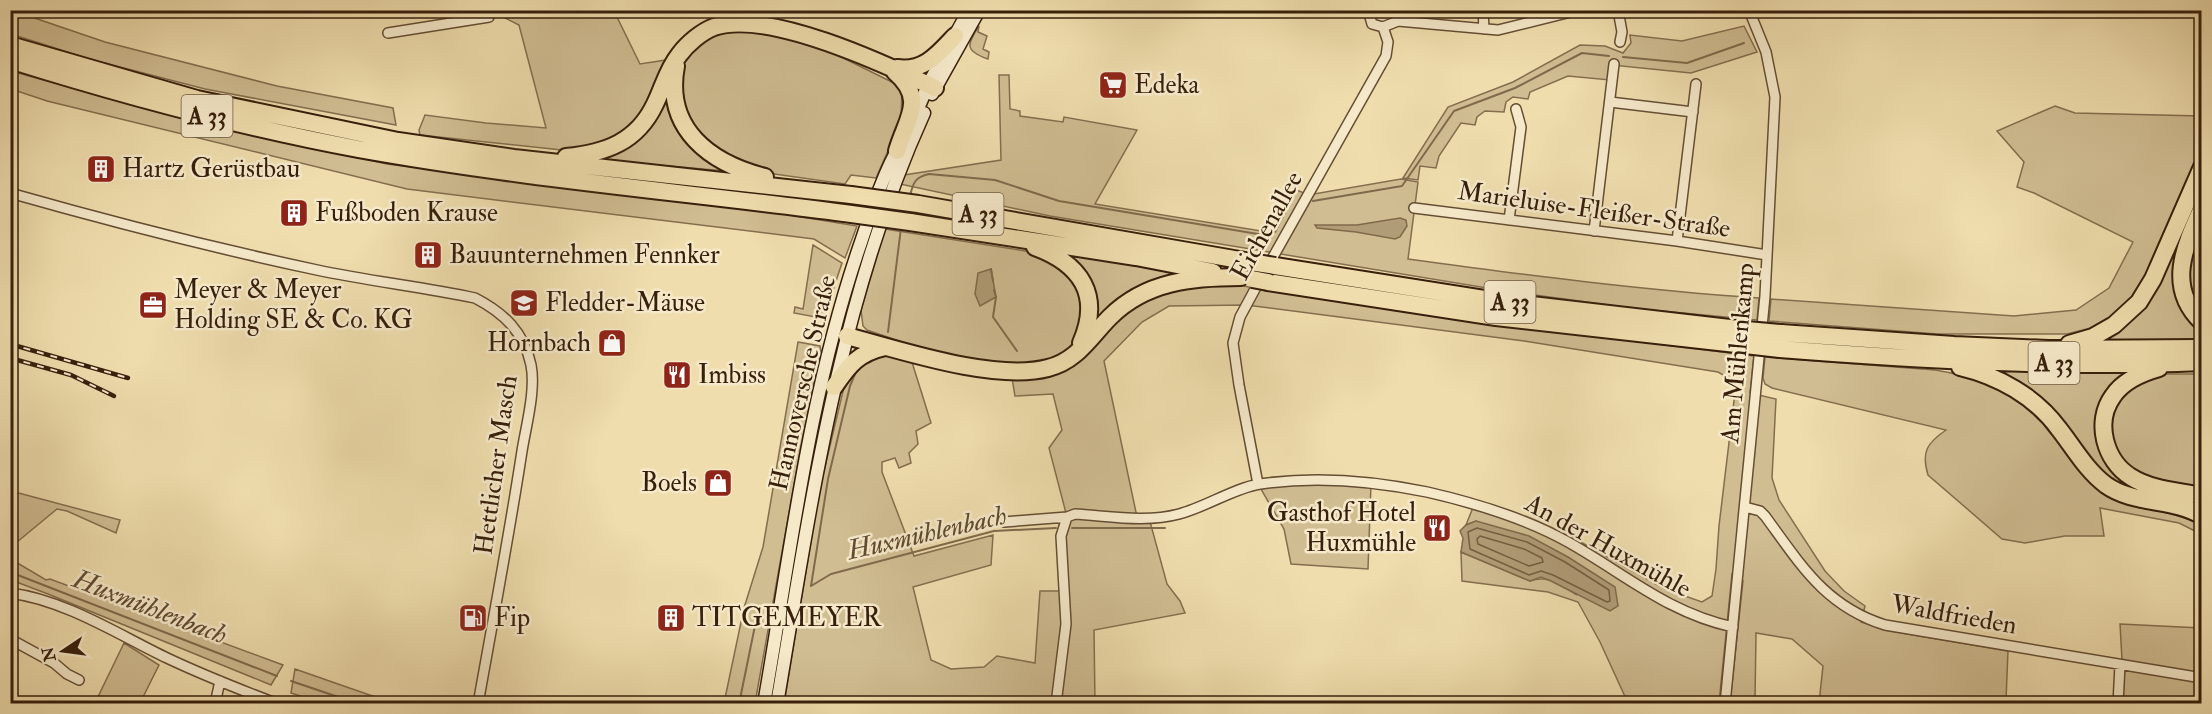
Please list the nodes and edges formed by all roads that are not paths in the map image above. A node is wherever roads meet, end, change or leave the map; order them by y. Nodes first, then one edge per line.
1 (487, 10) edge
2 (969, 10) edge
3 (979, 10) edge
4 (1368, 10) edge
5 (1483, 10) edge
6 (1579, 10) edge
7 (1618, 10) edge
8 (1749, 10) edge
9 (1383, 27) junction
10 (1484, 29) junction
11 (388, 33) dead end
12 (955, 36) junction
13 (1620, 42) dead end
14 (10, 45) edge
15 (678, 57) junction
16 (10, 60) edge
17 (1614, 64) dead end
18 (887, 67) junction
19 (1696, 84) dead end
20 (931, 87) junction
21 (1610, 102) junction
22 (1516, 109) dead end
23 (1693, 112) junction
24 (412, 151) junction
25 (897, 151) junction
26 (514, 158) junction
27 (2202, 167) edge
28 (821, 192) junction
29 (10, 194) edge
30 (1414, 208) dead end
31 (2202, 208) edge
32 (1509, 220) junction
33 (1594, 231) junction
34 (1006, 237) junction
35 (1677, 241) junction
36 (1767, 255) junction
37 (1254, 280) junction
38 (2202, 322) edge
39 (840, 334) junction
40 (1746, 338) junction
41 (1780, 341) junction
42 (889, 347) junction
43 (2202, 348) edge
44 (2048, 349) junction
45 (1077, 354) junction
46 (1933, 360) junction
47 (2202, 363) edge
48 (2174, 364) junction
49 (834, 387) junction
50 (1258, 484) junction
51 (2202, 495) edge
52 (1745, 507) junction
53 (2202, 516) edge
54 (1067, 518) junction
55 (1004, 522) dead end
56 (10, 593) edge
57 (1733, 627) junction
58 (10, 639) edge
59 (2120, 665) junction
60 (2202, 678) edge
61 (79, 680) dead end
62 (220, 681) junction
63 (215, 704) edge
64 (278, 704) edge
65 (478, 704) edge
66 (764, 704) edge
67 (777, 704) edge
68 (1056, 704) edge
69 (1725, 704) edge
70 (2118, 704) edge

1 - 11 street
2 - 12 main road
3 - 20 main road
4 - 9 street
5 - 10 street
6 - 10 street
7 - 13 street
8 - 36 street, Am Mühlenkamp
9 - 10 street
9 - 50 street, Eichenallee
12 - 18 highway
12 - 20 main road
14 - 24 highway, A 33
15 - 18 highway
15 - 26 highway
15 - 28 highway
16 - 24 highway, A 33
17 - 21 street
18 - 20 highway
18 - 25 highway
19 - 23 street
20 - 25 main road, Hannoversche Straße
20 - 39 main road, Hannoversche Straße
21 - 23 street
21 - 33 street
22 - 32 street
23 - 35 street
24 - 26 highway, A 33
24 - 34 highway, A 33, bridge
25 - 39 main road, Hannoversche Straße
26 - 28 highway, A 33
27 - 44 highway
28 - 40 highway, A 33, bridge
29 - 65 street, Hettlicher Masch
30 - 32 street, Marieluise-Fleißer-Straße
31 - 38 highway
32 - 33 street, Marieluise-Fleißer-Straße
33 - 35 street, Marieluise-Fleißer-Straße
34 - 37 highway, A 33
34 - 45 highway
35 - 36 street, Marieluise-Fleißer-Straße
36 - 52 street, Am Mühlenkamp
37 - 40 highway, A 33
37 - 45 highway
39 - 42 highway
39 - 49 main road, Hannoversche Straße
39 - 66 main road, Hannoversche Straße
40 - 41 highway, A 33, bridge
41 - 44 highway, A 33
41 - 46 highway, A 33
42 - 45 highway
42 - 49 highway
43 - 44 highway, A 33
46 - 48 highway, A 33
46 - 53 highway
47 - 48 highway, A 33
48 - 51 highway
49 - 67 main road, Hannoversche Straße
50 - 54 street, An der Huxmühle
50 - 57 street, An der Huxmühle
52 - 57 street, Am Mühlenkamp
52 - 59 street, Waldfrieden
54 - 55 street, An der Huxmühle
54 - 68 street
56 - 62 street
57 - 69 street, Am Mühlenkamp
58 - 61 street
59 - 60 street, Waldfrieden
59 - 70 street
62 - 63 street
62 - 64 street

